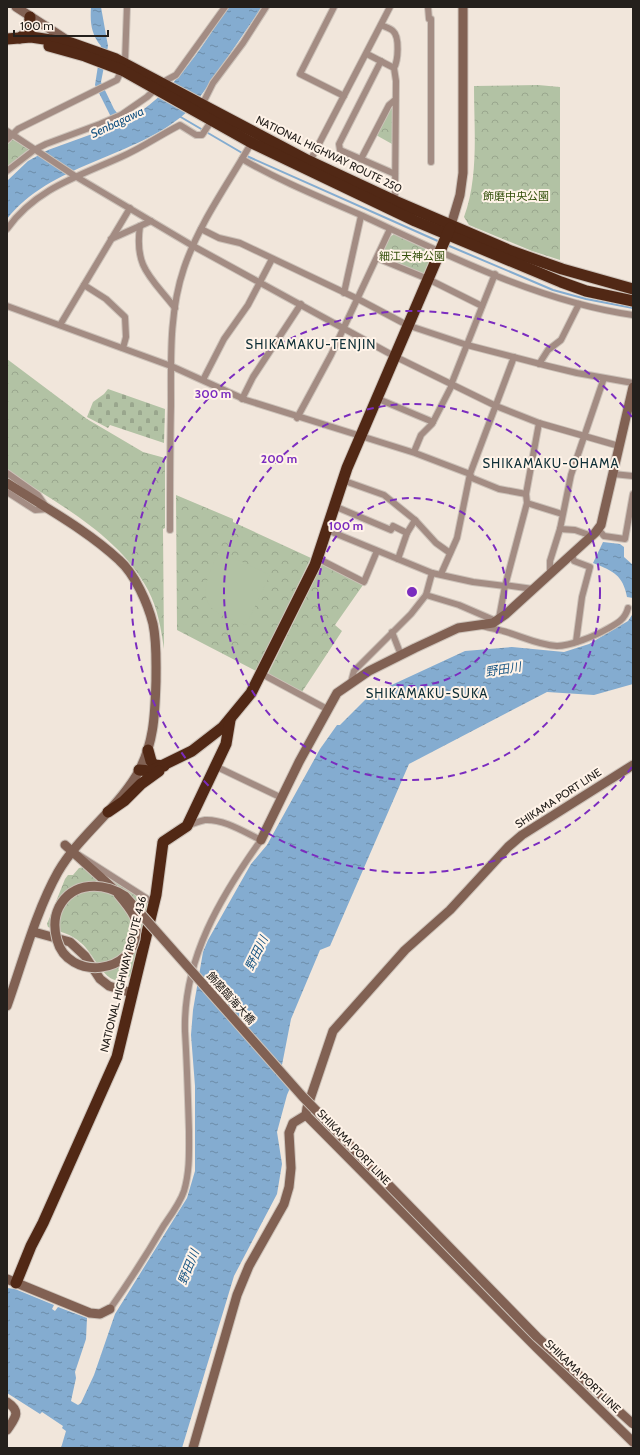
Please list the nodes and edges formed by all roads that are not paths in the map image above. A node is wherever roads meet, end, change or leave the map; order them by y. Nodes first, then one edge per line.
1 (127, 7) edge
2 (224, 7) edge
3 (266, 7) edge
4 (334, 7) edge
5 (390, 7) edge
6 (428, 7) edge
7 (463, 7) edge
8 (19, 8) edge
9 (30, 17) junction
10 (381, 25) junction
11 (19, 38) junction
12 (7, 39) edge
13 (57, 41) junction
14 (70, 47) junction
15 (367, 54) junction
16 (381, 61) junction
17 (119, 64) junction
18 (394, 68) junction
19 (160, 85) junction
20 (344, 96) junction
21 (395, 100) junction
22 (201, 108) junction
23 (209, 123) junction
24 (8, 135) edge
25 (252, 142) junction
26 (34, 150) junction
27 (242, 158) junction
28 (361, 159) junction
29 (432, 162) dead end
30 (307, 165) junction
31 (7, 171) edge
32 (395, 174) junction
33 (75, 176) junction
34 (395, 201) junction
35 (130, 208) junction
36 (361, 216) junction
37 (151, 221) junction
38 (140, 226) junction
39 (7, 229) edge
40 (201, 229) junction
41 (390, 229) junction
42 (111, 239) junction
43 (445, 240) junction
44 (194, 246) junction
45 (377, 258) junction
46 (272, 259) junction
47 (495, 274) junction
48 (428, 279) junction
49 (260, 283) junction
50 (84, 285) junction
51 (633, 289) edge
52 (344, 293) junction
53 (358, 299) junction
54 (633, 301) edge
55 (301, 304) junction
56 (579, 304) junction
57 (7, 306) edge
58 (482, 306) junction
59 (175, 308) junction
60 (633, 315) edge
61 (407, 325) junction
62 (60, 326) junction
63 (344, 329) junction
64 (466, 345) junction
65 (123, 348) junction
66 (394, 356) junction
67 (514, 357) junction
68 (540, 364) junction
69 (171, 366) junction
70 (604, 378) junction
71 (203, 380) junction
72 (633, 383) edge
73 (452, 385) junction
74 (633, 387) edge
75 (376, 398) junction
76 (242, 399) junction
77 (496, 406) junction
78 (297, 418) junction
79 (629, 419) edge
80 (433, 422) junction
81 (539, 423) junction
82 (360, 436) junction
83 (584, 437) junction
84 (619, 446) junction
85 (414, 452) junction
86 (7, 473) edge
87 (470, 474) junction
88 (613, 474) junction
89 (633, 476) edge
90 (342, 480) junction
91 (7, 483) edge
92 (7, 492) edge
93 (526, 494) junction
94 (633, 494) edge
95 (527, 503) junction
96 (334, 506) junction
97 (632, 506) edge
98 (48, 509) junction
99 (562, 514) junction
100 (414, 520) junction
101 (560, 529) junction
102 (170, 530) dead end
103 (327, 530) junction
104 (595, 532) junction
105 (407, 533) junction
106 (377, 551) junction
107 (450, 553) junction
108 (572, 554) junction
109 (317, 558) junction
110 (398, 559) junction
111 (432, 573) junction
112 (441, 574) junction
113 (550, 574) junction
114 (505, 586) junction
115 (533, 589) junction
116 (426, 595) junction
117 (628, 608) dead end
118 (498, 620) junction
119 (479, 626) junction
120 (392, 632) junction
121 (576, 642) junction
122 (401, 655) junction
123 (262, 674) junction
124 (351, 682) junction
125 (327, 709) junction
126 (230, 720) junction
127 (148, 750) junction
128 (633, 765) edge
129 (164, 766) junction
130 (215, 766) junction
131 (139, 770) junction
132 (282, 798) junction
133 (108, 812) junction
134 (187, 826) junction
135 (261, 840) junction
136 (69, 848) junction
137 (154, 903) junction
138 (34, 932) junction
139 (132, 993) junction
140 (7, 1006) edge
141 (306, 1115) junction
142 (11, 1281) edge
143 (110, 1309) joint
144 (7, 1402) edge
145 (633, 1424) edge
146 (7, 1430) edge
147 (633, 1442) edge
148 (193, 1448) edge

1 - 17 street
2 - 19 street
3 - 22 street
4 - 20 street
5 - 10 street
6 - 29 street
7 - 43 street
8 - 9 street
9 - 11 highway
9 - 13 street
9 - 14 street
10 - 15 street
10 - 18 street
11 - 12 highway
11 - 13 highway
11 - 14 highway
13 - 14 highway
14 - 17 highway, NATIONAL HIGHWAY ROUTE 250
15 - 16 street
15 - 20 street
16 - 18 street
16 - 28 street
17 - 19 highway, NATIONAL HIGHWAY ROUTE 250
17 - 24 street
18 - 21 street
19 - 22 highway, NATIONAL HIGHWAY ROUTE 250
19 - 26 street
20 - 30 street
21 - 28 street
21 - 32 street
22 - 23 highway, NATIONAL HIGHWAY ROUTE 250
22 - 25 highway, NATIONAL HIGHWAY ROUTE 250
23 - 25 highway, NATIONAL HIGHWAY ROUTE 250
23 - 33 street
24 - 26 street
25 - 27 street
25 - 30 highway, NATIONAL HIGHWAY ROUTE 250
26 - 31 street
26 - 33 street
27 - 36 street
27 - 40 street
28 - 32 street
30 - 34 highway, NATIONAL HIGHWAY ROUTE 250
30 - 43 highway, NATIONAL HIGHWAY ROUTE 250
32 - 34 street
33 - 35 street
33 - 39 street
34 - 43 highway, NATIONAL HIGHWAY ROUTE 250
35 - 37 street
35 - 42 street
36 - 41 street
36 - 52 street
37 - 38 street
37 - 44 street
38 - 42 street
38 - 59 street
40 - 44 street
40 - 46 street
41 - 43 street
41 - 45 street
42 - 50 street
43 - 47 street
43 - 48 highway
43 - 51 highway, NATIONAL HIGHWAY ROUTE 250
43 - 54 highway, NATIONAL HIGHWAY ROUTE 250
44 - 49 street
44 - 59 street
45 - 48 street
45 - 53 street
46 - 49 street
46 - 52 street
47 - 56 street
47 - 58 street
48 - 58 street
48 - 61 highway
49 - 55 street
49 - 71 street
50 - 62 street
50 - 65 street
52 - 53 street
53 - 61 street
53 - 63 street
55 - 63 street
55 - 76 street
56 - 60 street
56 - 68 street
57 - 62 street
58 - 64 street
59 - 69 street
61 - 64 street
61 - 66 highway
62 - 65 street
63 - 66 street
63 - 78 street
64 - 67 street
64 - 73 street
65 - 69 street
66 - 73 street
66 - 75 highway
67 - 68 street
67 - 77 street
68 - 70 street
69 - 71 street
69 - 102 street
70 - 72 street
70 - 83 street
71 - 76 street
73 - 77 street
73 - 80 street
74 - 79 street
75 - 80 street
75 - 82 highway
76 - 78 street
77 - 81 street
77 - 87 street
78 - 82 street
79 - 84 street
80 - 85 street
81 - 83 street
81 - 93 street
82 - 85 street
82 - 90 highway
83 - 84 street
83 - 99 street
84 - 88 street
85 - 87 street
86 - 98 street
87 - 93 street
87 - 107 street
88 - 89 street
88 - 104 street
90 - 96 highway
90 - 100 street
91 - 98 street
92 - 98 street
93 - 95 street
94 - 97 street
95 - 99 street
95 - 114 street
96 - 103 highway
96 - 105 street
97 - 104 street
98 - 127 street
99 - 101 street
100 - 105 street
100 - 107 street
101 - 104 street
101 - 113 street
103 - 106 street
103 - 109 highway
104 - 108 street
105 - 110 street
106 - 109 street
106 - 110 street
107 - 112 street
108 - 113 street
108 - 121 street
109 - 123 highway
110 - 111 street
111 - 112 street
111 - 116 street
112 - 114 street
113 - 115 street
114 - 115 street
114 - 118 street
115 - 118 street
116 - 118 street
116 - 120 street
117 - 121 street
118 - 119 street
119 - 121 street
119 - 122 street
120 - 122 street
120 - 124 street
122 - 124 street
123 - 125 street
123 - 126 highway
124 - 125 street
125 - 132 street
126 - 129 highway
126 - 130 highway
127 - 129 highway
127 - 131 street
128 - 141 street, SHIKAMA PORT LINE
129 - 131 highway
129 - 133 highway
130 - 132 street
130 - 134 highway
131 - 133 street
132 - 135 street
133 - 136 street
134 - 135 street
134 - 137 highway, NATIONAL HIGHWAY ROUTE 436
135 - 143 street
136 - 137 street
136 - 138 street
136 - 145 street, 飾磨臨海大橋, bridge
137 - 139 highway, NATIONAL HIGHWAY ROUTE 436
138 - 139 street
138 - 140 street
139 - 142 highway, NATIONAL HIGHWAY ROUTE 436
141 - 147 street, SHIKAMA PORT LINE
141 - 148 street
142 - 143 street
144 - 146 street

